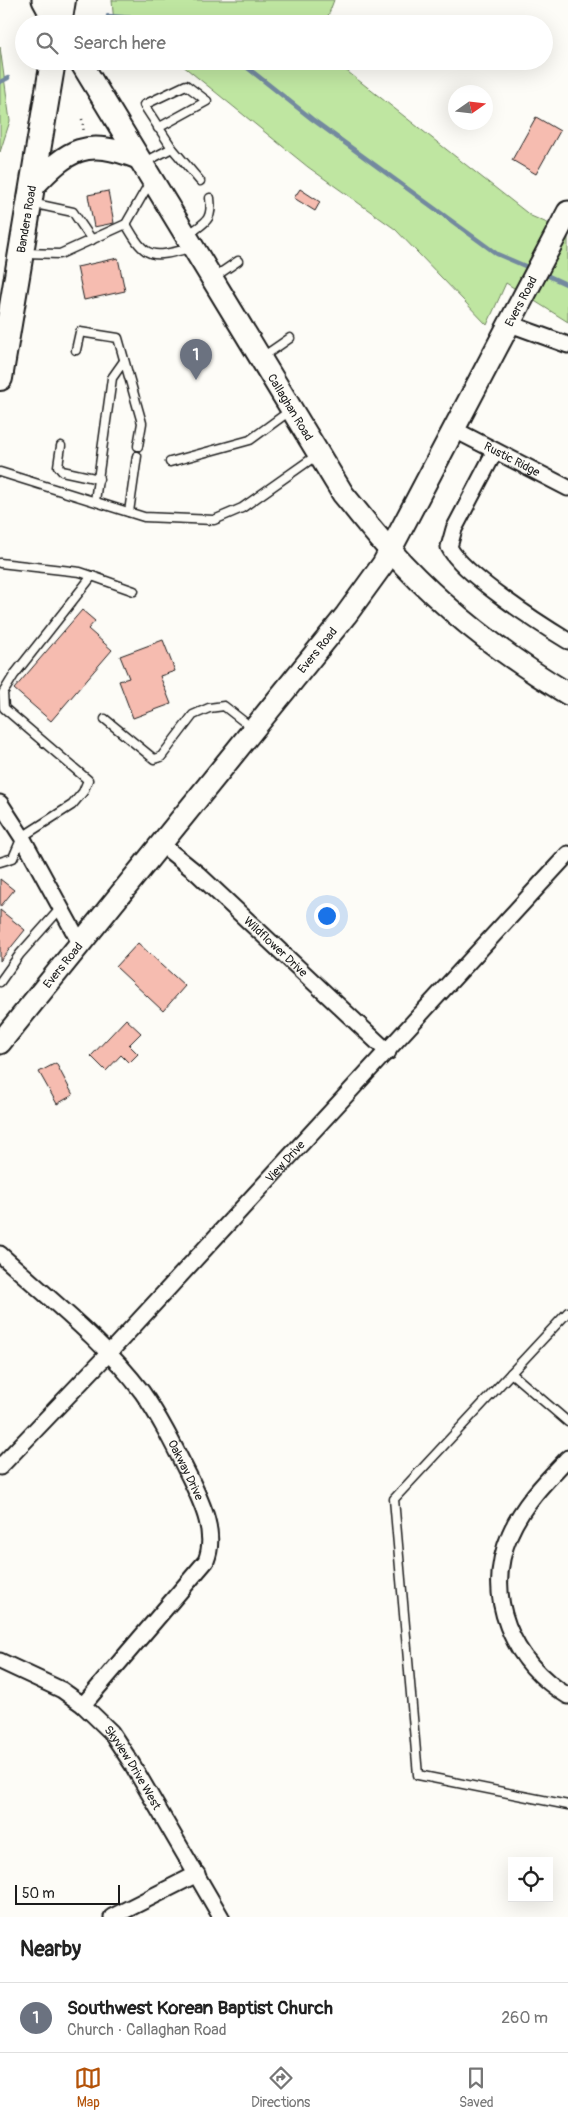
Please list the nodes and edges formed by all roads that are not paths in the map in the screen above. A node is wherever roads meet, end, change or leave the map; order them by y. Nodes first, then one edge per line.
1 (43, 0) edge
2 (63, 0) edge
3 (52, 15) edge
4 (60, 15) edge
5 (51, 70) edge
6 (85, 70) edge
7 (158, 128) junction
8 (172, 148) junction
9 (143, 167) junction
10 (200, 181) dead end
11 (30, 195) junction
12 (210, 198) dead end
13 (565, 218) edge
14 (126, 224) junction
15 (92, 240) junction
16 (189, 242) junction
17 (21, 253) junction
18 (238, 261) dead end
19 (211, 278) junction
20 (510, 324) junction
21 (290, 338) dead end
22 (568, 345) edge
23 (76, 350) dead end
24 (260, 359) junction
25 (124, 361) junction
26 (0, 378) edge
27 (291, 410) junction
28 (455, 430) junction
29 (61, 446) dead end
30 (138, 446) dead end
31 (495, 451) junction
32 (318, 454) junction
33 (137, 456) dead end
34 (170, 462) dead end
35 (0, 472) edge
36 (99, 479) junction
37 (568, 488) edge
38 (95, 501) junction
39 (129, 512) junction
40 (390, 551) junction
41 (0, 563) edge
42 (92, 576) junction
43 (134, 591) dead end
44 (568, 641) edge
45 (568, 694) edge
46 (105, 719) dead end
47 (254, 729) junction
48 (0, 803) edge
49 (22, 838) junction
50 (161, 844) junction
51 (568, 854) edge
52 (0, 862) edge
53 (60, 909) junction
54 (80, 944) junction
55 (0, 982) edge
56 (0, 1043) edge
57 (388, 1052) junction
58 (0, 1254) edge
59 (568, 1312) edge
60 (108, 1354) junction
61 (511, 1373) junction
62 (568, 1422) edge
63 (568, 1458) edge
64 (0, 1467) edge
65 (0, 1662) edge
66 (568, 1696) edge
67 (83, 1705) junction
68 (568, 1806) edge
69 (197, 1874) junction
70 (112, 1917) edge
71 (221, 1917) edge

1 - 3 main road
2 - 4 main road
5 - 11 main road, Bandera Road
6 - 9 main road, Callaghan Road
7 - 7 lane
7 - 8 lane
8 - 9 lane
8 - 10 lane
9 - 11 main road
9 - 14 lane
9 - 16 main road, Callaghan Road
11 - 15 lane
11 - 17 main road, Bandera Road
12 - 16 lane
13 - 20 main road, Evers Road
14 - 15 lane
14 - 16 lane
15 - 17 lane
16 - 19 main road, Callaghan Road
17 - 26 main road, Bandera Road
18 - 19 lane
19 - 24 main road, Callaghan Road
20 - 22 street
20 - 28 main road, Evers Road
21 - 24 lane
23 - 25 lane
24 - 27 main road, Callaghan Road
25 - 30 lane
25 - 36 lane
27 - 32 main road, Callaghan Road
27 - 34 lane
28 - 31 street, Rustic Ridge
28 - 40 main road, Evers Road
29 - 36 lane
31 - 37 street, Rustic Ridge
31 - 44 street
32 - 39 lane
32 - 40 main road, Callaghan Road
33 - 39 lane
35 - 38 lane
36 - 38 lane
38 - 39 lane
40 - 45 main road, Callaghan Road
40 - 47 main road, Evers Road
41 - 42 lane
42 - 43 lane
42 - 49 lane
46 - 47 lane
47 - 50 main road, Evers Road
48 - 49 street
49 - 52 lane
49 - 53 street
50 - 54 main road, Evers Road
50 - 57 street, Wildflower Drive
51 - 57 street, View Drive
53 - 54 street
53 - 55 lane
54 - 56 main road, Evers Road
57 - 60 street, View Drive
58 - 60 street, Oakway Drive
59 - 61 lane
60 - 64 street, View Drive
60 - 67 street, Oakway Drive
61 - 62 lane
61 - 68 lane
63 - 66 street
65 - 67 street, Skyview Drive West
67 - 69 street, Skyview Drive West
69 - 70 street
69 - 71 street, Skyview Drive West

